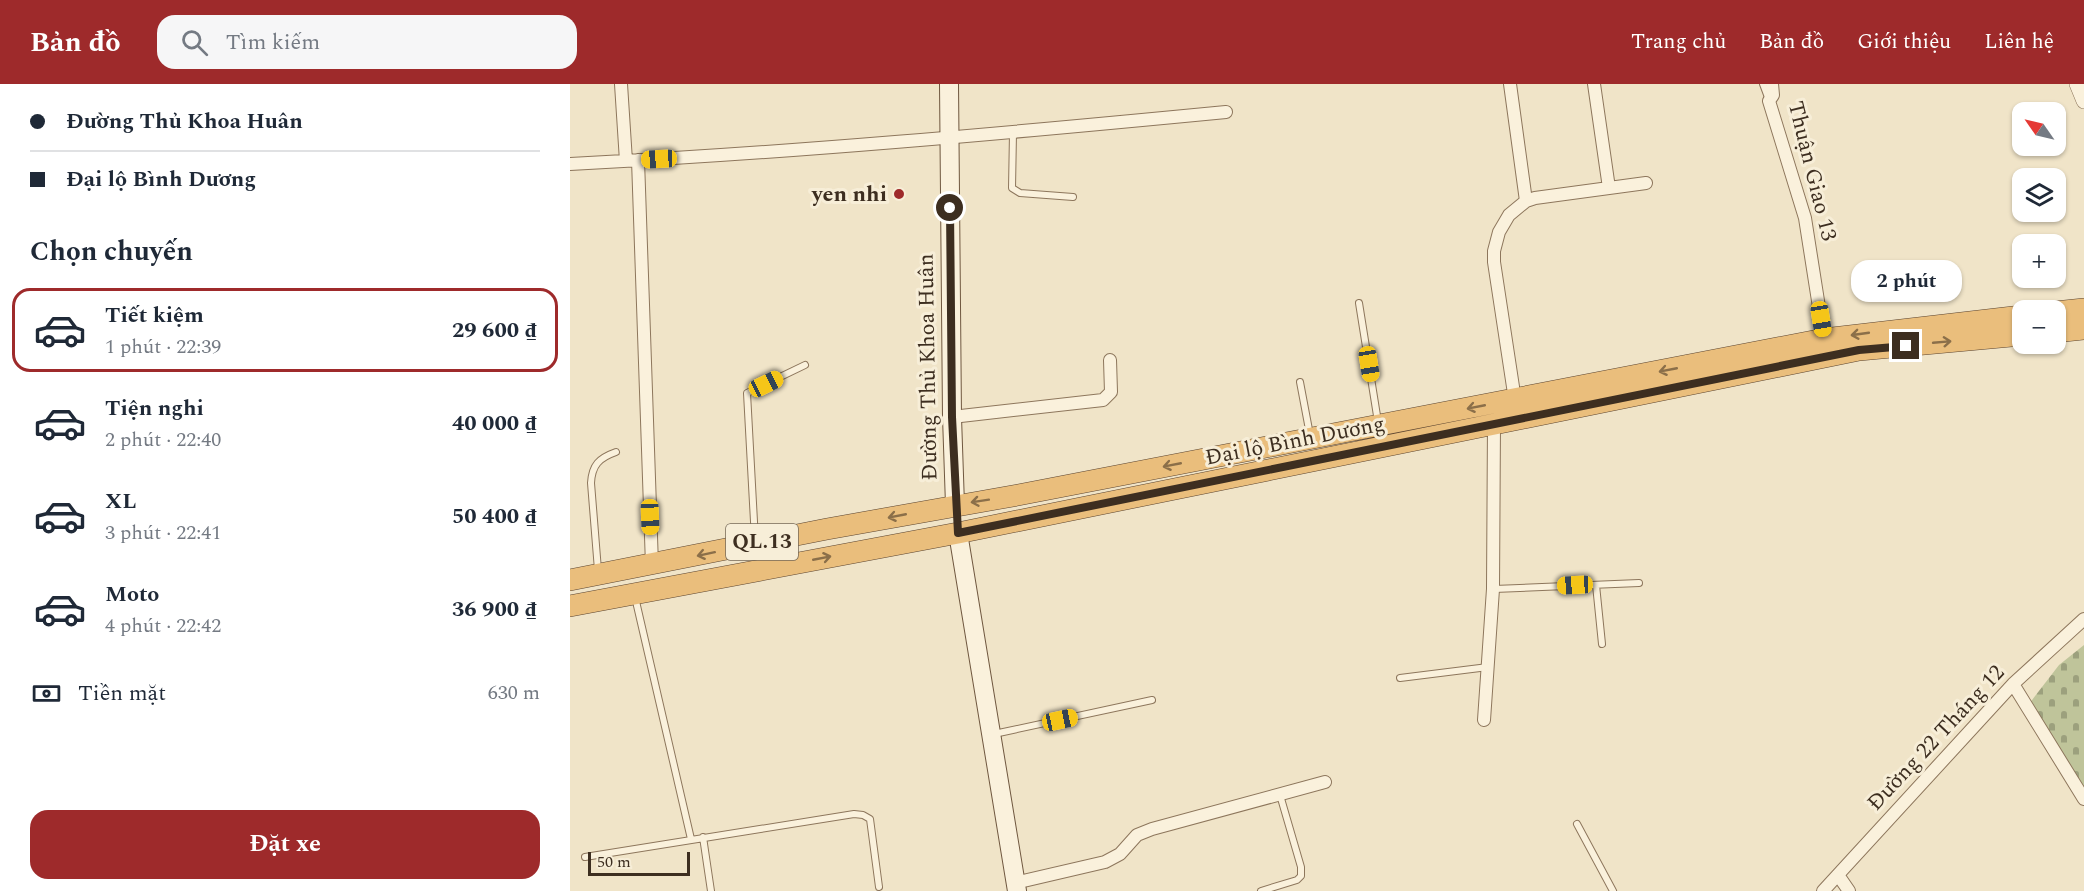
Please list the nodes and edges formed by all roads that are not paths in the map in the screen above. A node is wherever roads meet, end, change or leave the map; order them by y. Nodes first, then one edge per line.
1 (621, 84) edge
2 (949, 84) edge
3 (1510, 84) edge
4 (1594, 84) edge
5 (1763, 84) edge
6 (1772, 84) edge
7 (2077, 84) edge
8 (1769, 101) junction
9 (2084, 101) edge
10 (1226, 112) dead end
11 (1013, 133) junction
12 (950, 139) junction
13 (632, 161) junction
14 (570, 164) edge
15 (1646, 183) dead end
16 (1609, 188) junction
17 (1073, 197) dead end
18 (1526, 201) junction
19 (1359, 303) dead end
20 (2084, 309) edge
21 (2066, 311) edge
22 (2012, 317) edge
23 (2084, 330) edge
24 (2066, 331) edge
25 (2012, 336) edge
26 (1824, 339) junction
27 (1110, 360) dead end
28 (804, 365) dead end
29 (1300, 382) dead end
30 (1515, 400) junction
31 (952, 417) junction
32 (1494, 424) junction
33 (1378, 425) junction
34 (1310, 438) junction
35 (616, 452) dead end
36 (955, 505) junction
37 (958, 533) junction
38 (756, 543) junction
39 (652, 565) junction
40 (599, 574) junction
41 (570, 580) edge
42 (1639, 583) dead end
43 (1596, 585) junction
44 (1493, 589) junction
45 (634, 593) junction
46 (570, 606) edge
47 (2084, 619) edge
48 (1602, 644) dead end
49 (1488, 667) junction
50 (1400, 678) dead end
51 (2013, 684) junction
52 (1152, 700) dead end
53 (1484, 720) dead end
54 (991, 735) junction
55 (1325, 782) dead end
56 (1280, 795) junction
57 (2084, 799) edge
58 (1577, 824) dead end
59 (703, 837) junction
60 (691, 839) junction
61 (585, 857) dead end
62 (1838, 875) junction
63 (879, 887) dead end
64 (1016, 887) edge
65 (711, 891) edge
66 (1261, 891) edge
67 (1613, 891) edge
68 (1823, 891) edge
69 (1849, 891) edge

1 - 13 street
2 - 12 main road, Đường Thủ Khoa Huân
3 - 18 street
4 - 16 street
5 - 8 lane
6 - 8 street, Thuận Giao 13
7 - 9 street
8 - 26 street, Thuận Giao 13
10 - 11 street
11 - 12 street
11 - 17 lane
12 - 13 street
12 - 31 main road, Đường Thủ Khoa Huân
13 - 14 street
13 - 39 street
15 - 16 street
16 - 18 street
18 - 30 street
19 - 33 lane
20 - 21 highway
22 -> 26 highway, Đại lộ Bình Dương / QL.13
23 - 24 highway
32 -> 25 highway, Đại lộ Bình Dương / QL.13
26 -> 30 highway, Đại lộ Bình Dương / QL.13
27 - 31 street
28 - 38 lane
29 - 34 lane
30 -> 33 highway, Đại lộ Bình Dương / QL.13
31 - 36 main road, Đường Thủ Khoa Huân
32 - 37 highway, Đại lộ Bình Dương / QL.13
32 - 44 street
33 - 34 highway, Đại lộ Bình Dương / QL.13
34 -> 36 highway, Đại lộ Bình Dương / QL.13
35 - 40 lane
36 - 37 highway
36 -> 38 highway, Đại lộ Bình Dương / QL.13
45 -> 37 highway, Đại lộ Bình Dương / QL.13
37 - 54 main road
38 -> 39 highway, Đại lộ Bình Dương / QL.13
39 - 40 highway, Đại lộ Bình Dương / QL.13
40 - 41 highway, Đại lộ Bình Dương / QL.13
42 - 43 lane
43 - 44 lane
43 - 48 lane
44 - 49 street
45 - 46 highway, Đại lộ Bình Dương / QL.13
45 - 60 lane
47 - 51 street, Đường 22 Tháng 12
49 - 50 lane
49 - 53 street
51 - 57 street
51 - 62 street, Đường 22 Tháng 12
52 - 54 lane
54 - 64 main road
55 - 56 street
56 - 64 street
56 - 66 lane
58 - 67 lane
59 - 60 lane
59 - 63 lane
59 - 65 lane
60 - 61 lane
62 - 68 street, Đường 22 Tháng 12
62 - 69 street

